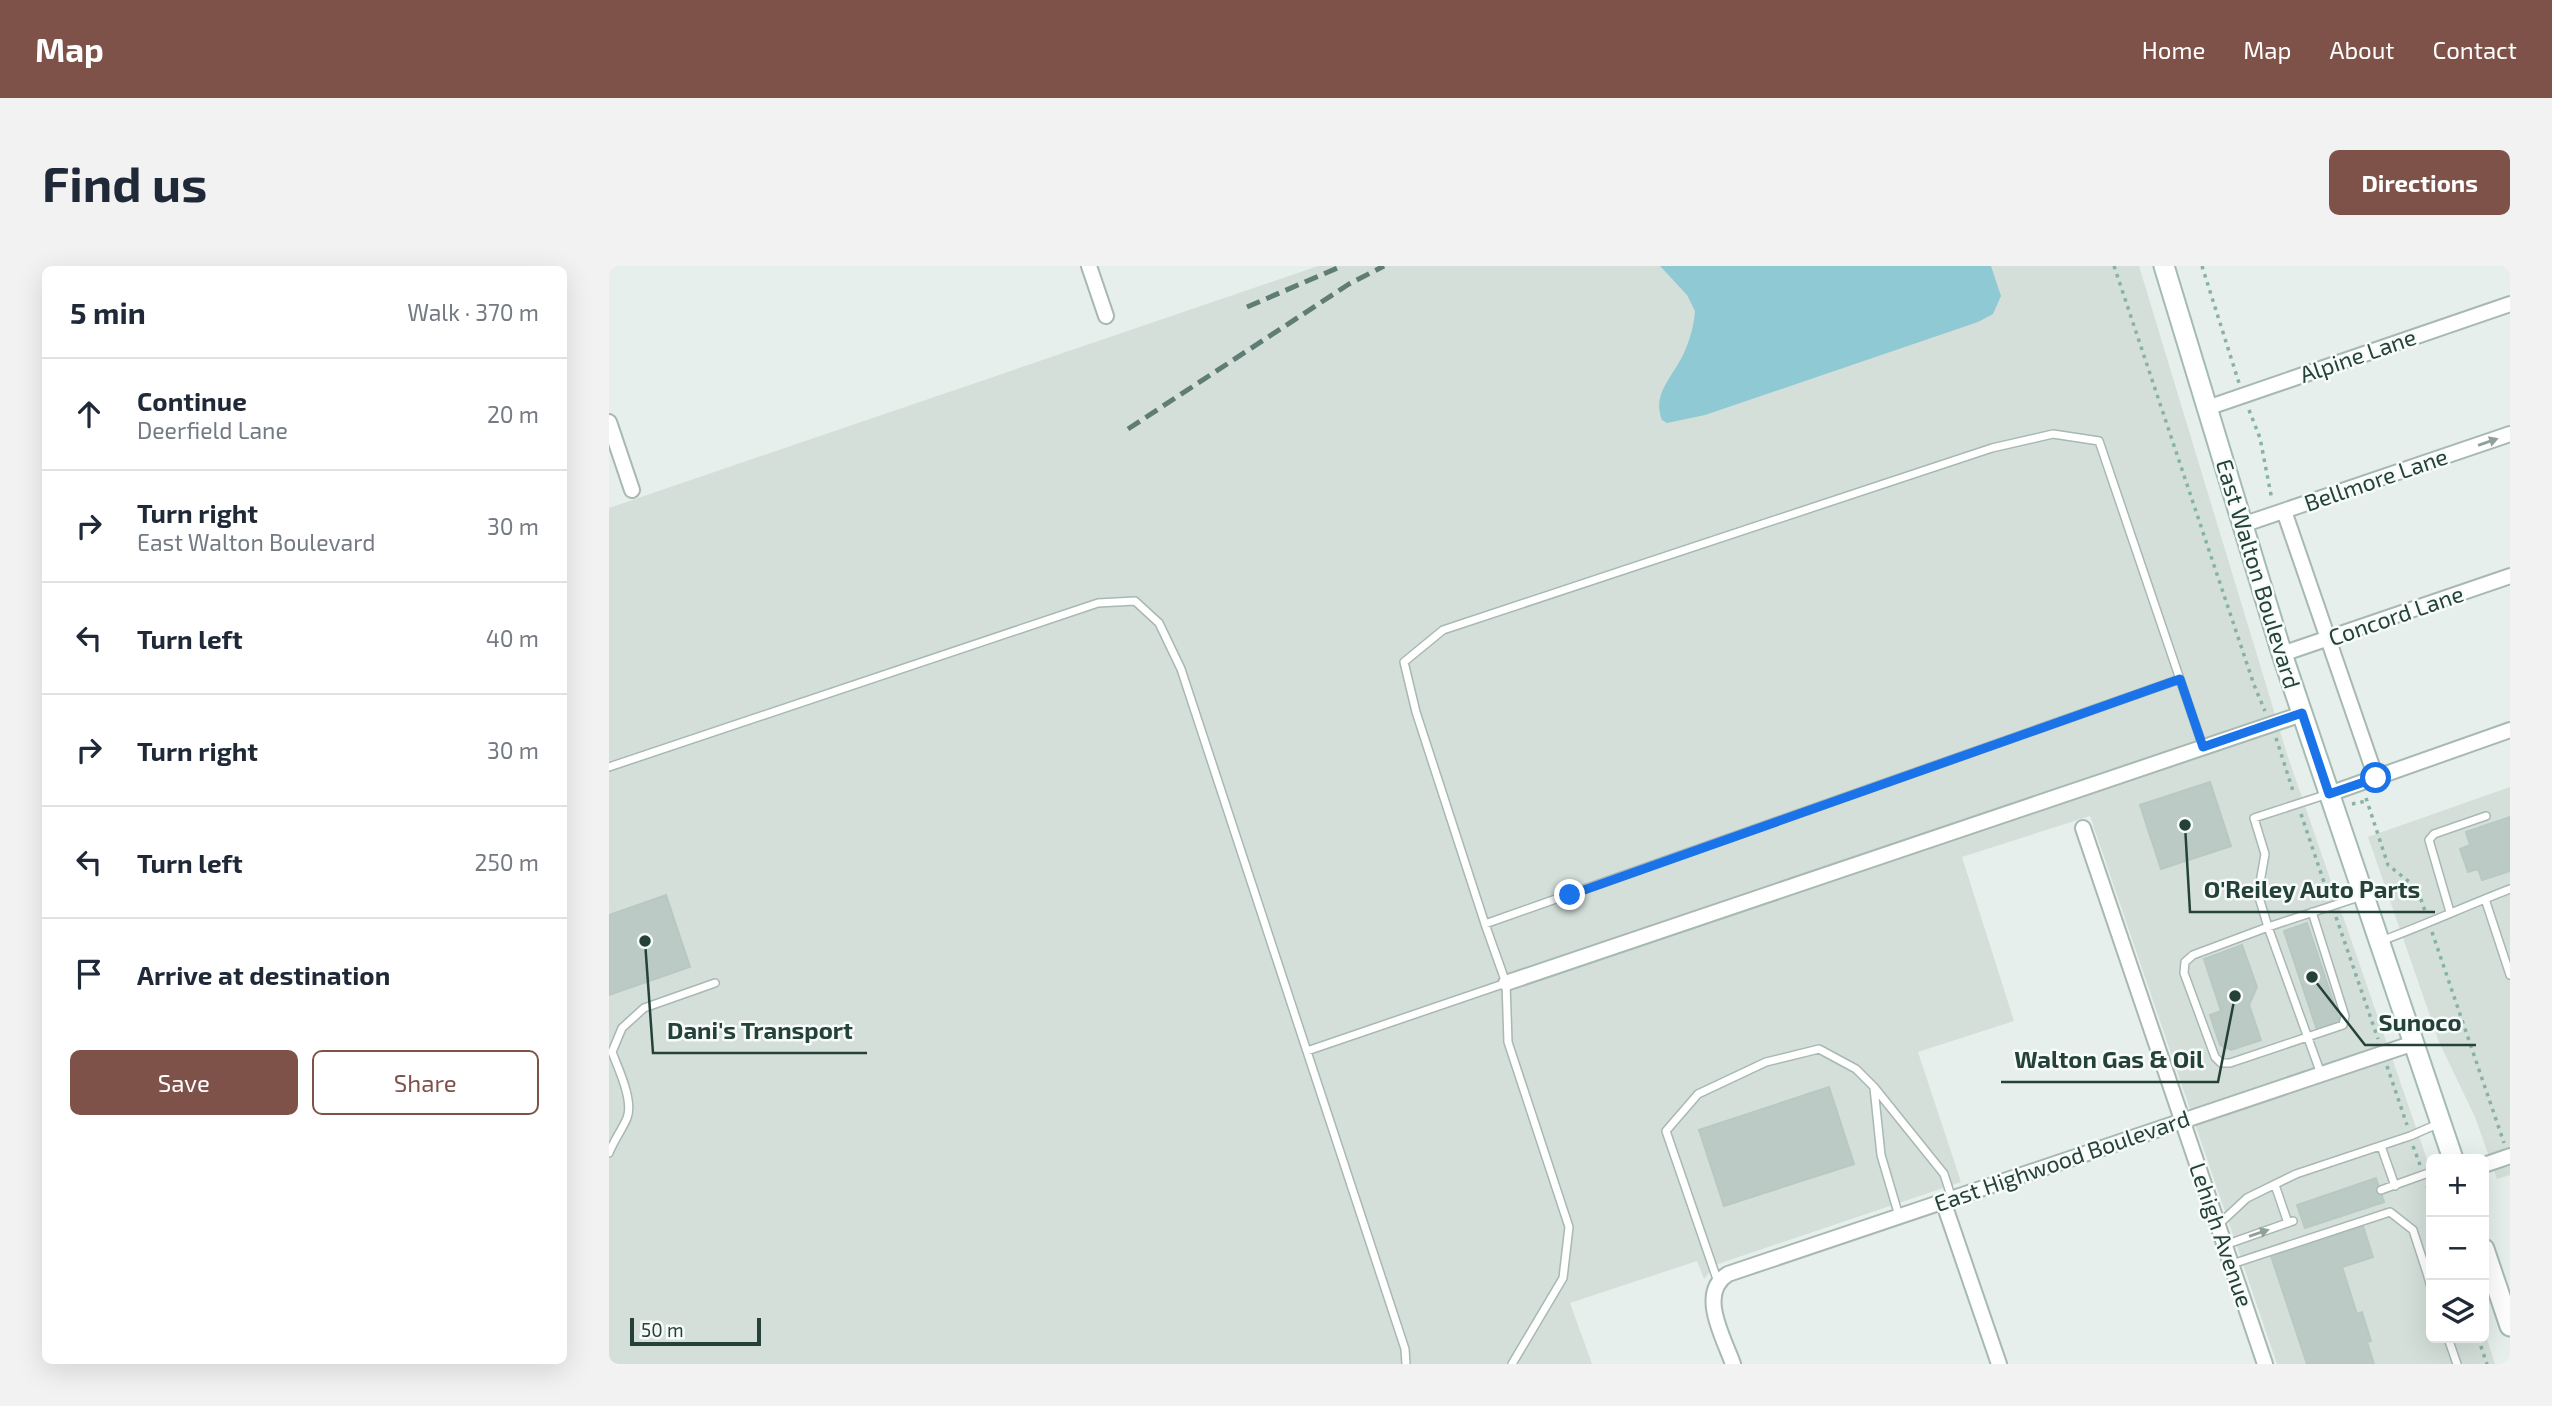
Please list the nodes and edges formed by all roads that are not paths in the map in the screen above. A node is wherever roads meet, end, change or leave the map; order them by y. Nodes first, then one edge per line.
1 (1089, 266) edge
2 (2164, 266) edge
3 (2510, 304) edge
4 (1106, 316) dead end
5 (2207, 408) junction
6 (609, 422) edge
7 (2510, 434) edge
8 (632, 490) dead end
9 (2284, 511) junction
10 (2242, 525) junction
11 (2510, 576) edge
12 (2328, 639) junction
13 (2282, 654) junction
14 (2180, 679) junction
15 (2302, 713) junction
16 (2510, 730) edge
17 (2203, 747) junction
18 (609, 767) edge
19 (2376, 778) junction
20 (2329, 794) junction
21 (2486, 816) dead end
22 (2083, 828) dead end
23 (2510, 889) edge
24 (2364, 895) junction
25 (2485, 899) junction
26 (2312, 912) junction
27 (2450, 912) junction
28 (1485, 924) junction
29 (2268, 927) junction
30 (2379, 941) junction
31 (2510, 975) edge
32 (715, 983) dead end
33 (1506, 983) junction
34 (2308, 1038) junction
35 (2414, 1043) junction
36 (1307, 1051) junction
37 (2321, 1074) junction
38 (1874, 1087) junction
39 (2182, 1121) junction
40 (2441, 1122) junction
41 (2381, 1146) junction
42 (609, 1153) edge
43 (2451, 1154) edge
44 (2510, 1156) edge
45 (2489, 1164) edge
46 (2426, 1174) edge
47 (2275, 1185) junction
48 (2395, 1185) junction
49 (2381, 1190) dead end
50 (1947, 1200) junction
51 (1900, 1216) junction
52 (2218, 1226) junction
53 (2225, 1245) junction
54 (2231, 1264) junction
55 (2426, 1264) edge
56 (2489, 1266) edge
57 (1716, 1284) junction
58 (2510, 1326) edge
59 (2450, 1343) edge
60 (1406, 1364) edge
61 (1512, 1364) edge
62 (1733, 1364) edge
63 (1999, 1364) edge
64 (2265, 1364) edge
65 (2457, 1364) edge

1 - 4 street
2 - 5 main road, East Walton Boulevard
3 - 5 street, Alpine Lane
5 - 10 main road, East Walton Boulevard
6 - 8 street
9 -> 7 street, Bellmore Lane
9 - 10 street, Bellmore Lane
9 - 12 street
10 - 13 main road, East Walton Boulevard
11 - 12 street, Concord Lane
12 - 13 street, Concord Lane
12 - 19 street
13 - 15 main road, East Walton Boulevard
14 - 17 lane
14 - 28 lane
14 - 28 lane
15 - 17 street
15 - 20 main road, East Walton Boulevard
16 - 19 street
17 - 33 street
18 - 36 lane
19 - 20 street
20 - 24 main road, East Walton Boulevard
20 - 29 lane
21 - 27 lane
22 - 39 street, Lehigh Avenue
23 - 25 lane
24 - 26 lane
24 - 30 main road, East Walton Boulevard
25 - 27 lane
25 - 31 lane
26 - 29 lane
26 - 34 lane
27 - 30 lane
28 - 33 lane
29 - 34 lane
29 - 34 lane
30 - 35 main road, East Walton Boulevard
32 - 42 lane
33 - 36 lane
33 - 61 lane
34 - 37 lane
35 - 37 street, East Highwood Boulevard
35 - 40 main road, East Walton Boulevard
36 - 60 lane
37 - 39 street, East Highwood Boulevard
38 - 50 lane
38 - 51 lane
38 - 57 lane
39 - 50 street, East Highwood Boulevard
39 - 52 street, Lehigh Avenue
40 - 41 lane
40 - 43 main road, East Walton Boulevard
41 - 47 lane
41 - 48 lane
44 - 45 street
46 - 48 lane
47 - 52 lane
53 -> 47 lane
48 - 49 lane
50 - 51 street, East Highwood Boulevard
50 - 63 street
51 - 57 street, East Highwood Boulevard
52 - 53 street, Lehigh Avenue
53 - 54 street, Lehigh Avenue
54 - 55 lane
54 - 64 street, Lehigh Avenue
56 - 58 main road
57 - 62 street
59 - 65 lane

